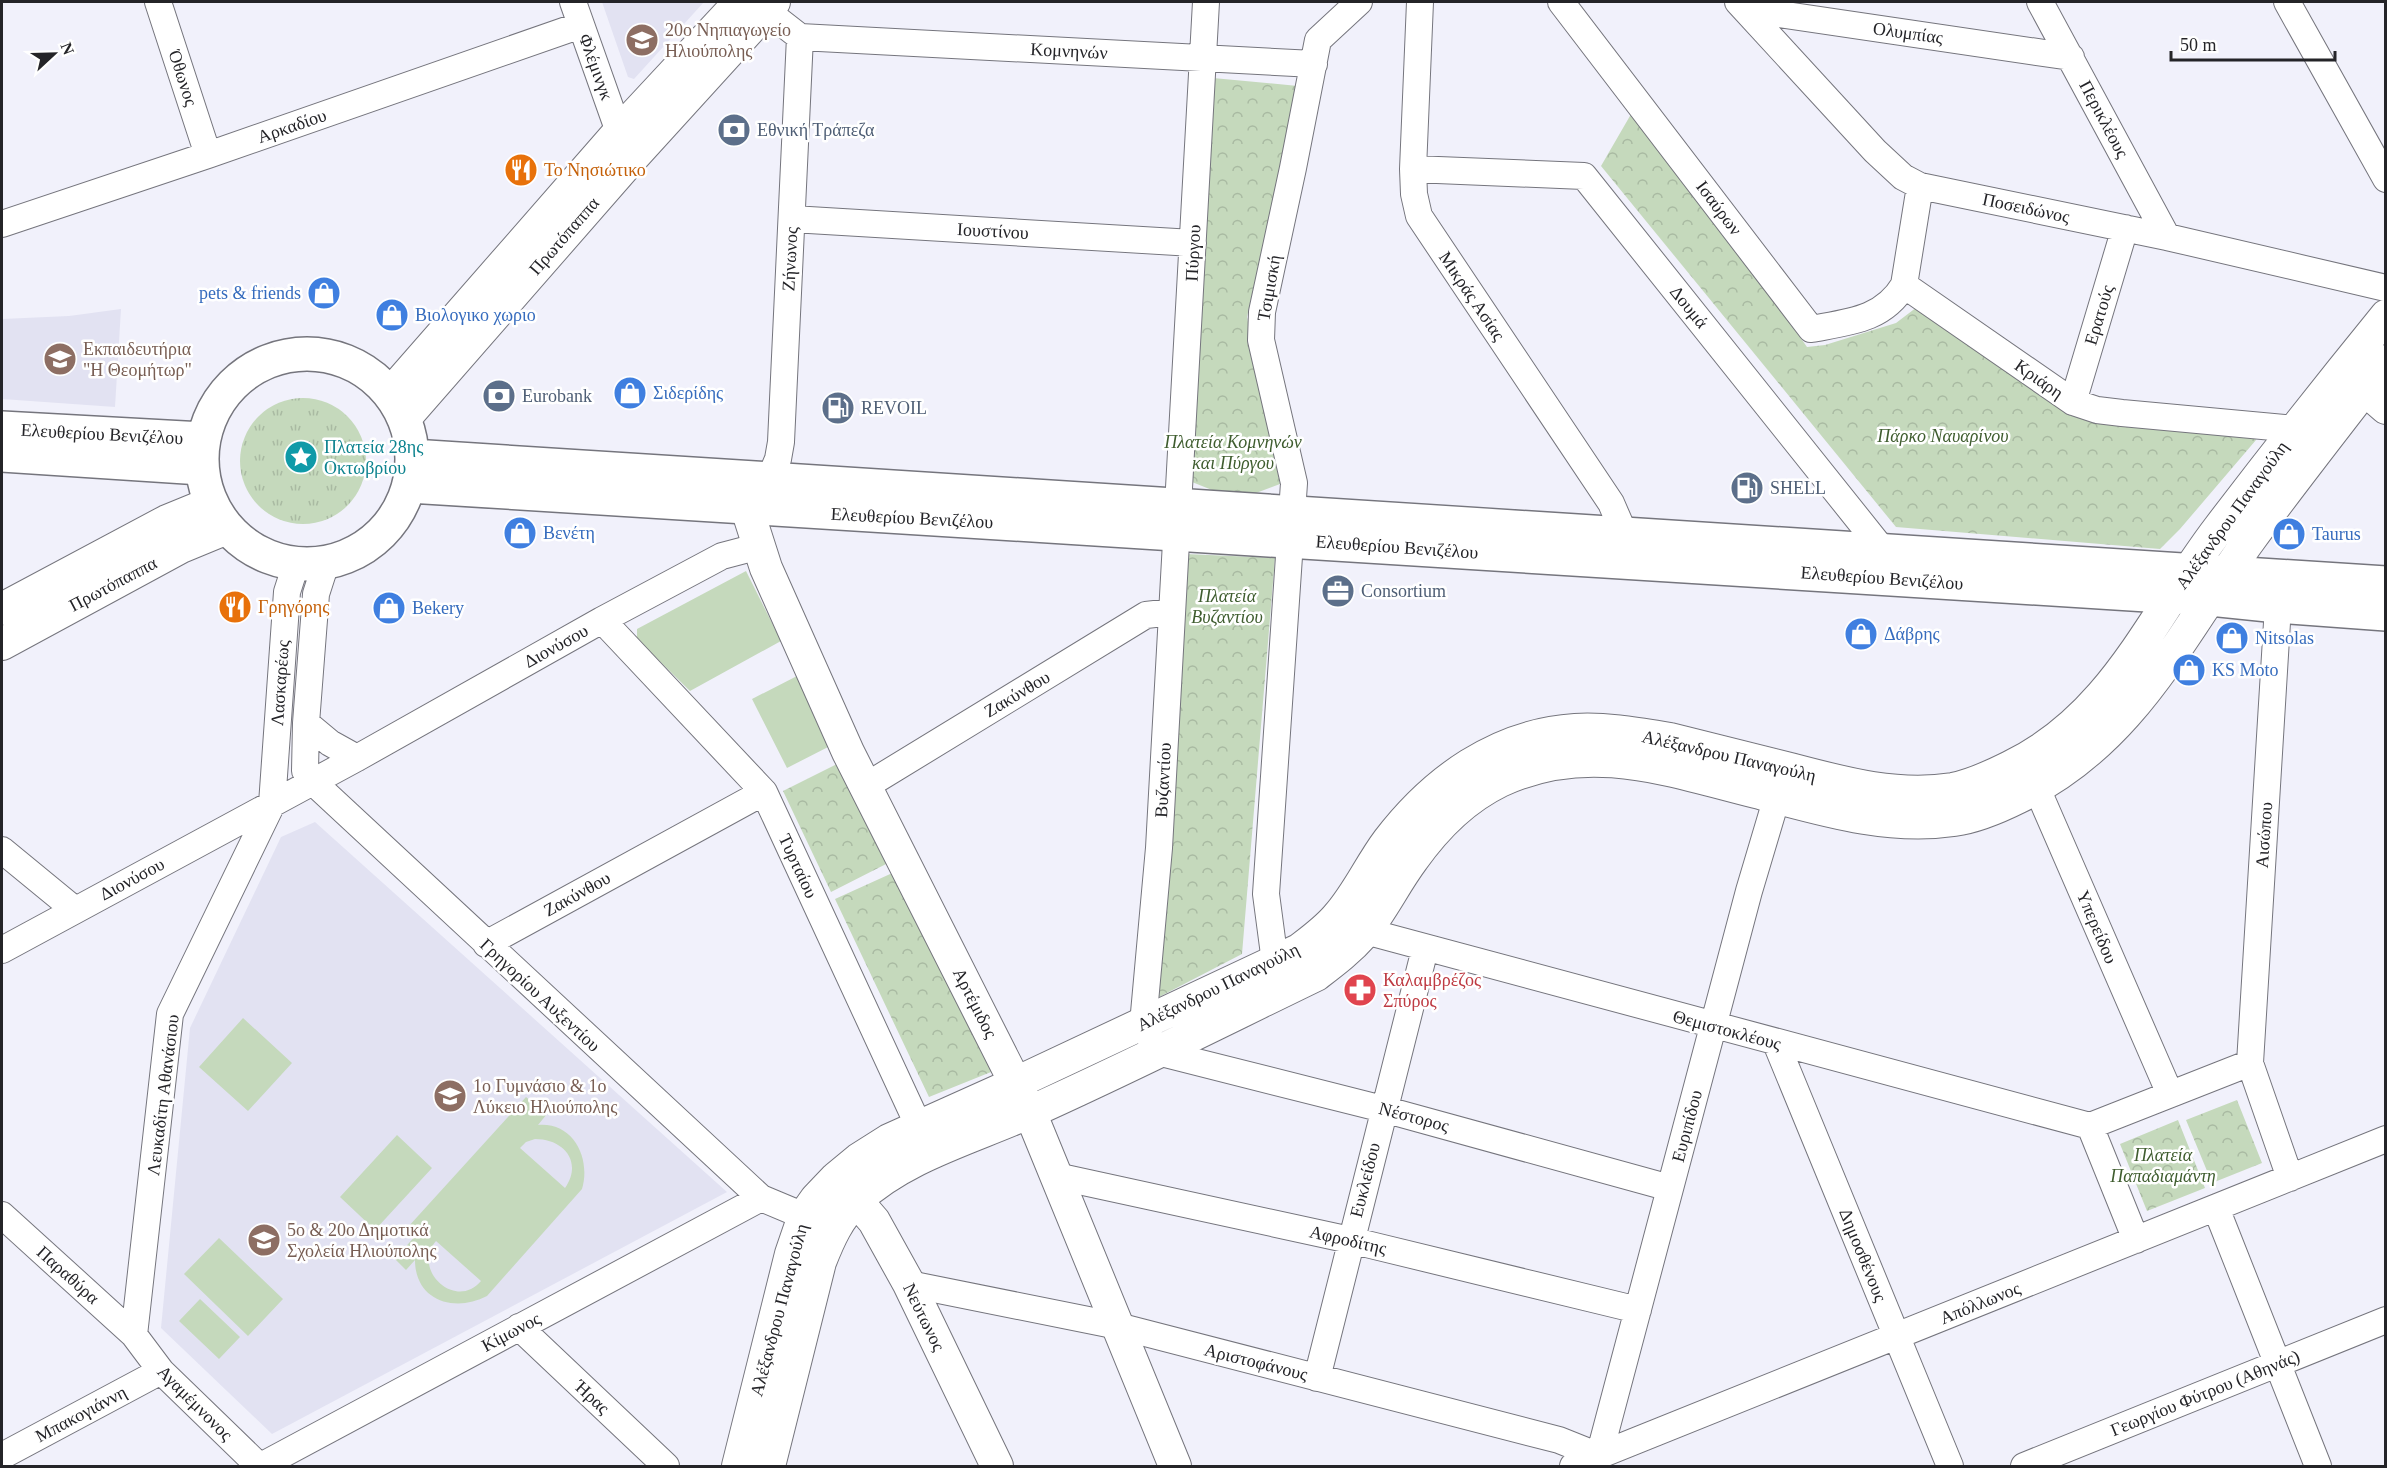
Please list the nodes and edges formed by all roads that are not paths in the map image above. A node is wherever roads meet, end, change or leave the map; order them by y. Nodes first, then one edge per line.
1 (158, 2) edge
2 (573, 2) edge
3 (1206, 2) edge
4 (1359, 2) edge
5 (1420, 2) edge
6 (1561, 2) edge
7 (2040, 2) edge
8 (2287, 2) edge
9 (759, 4) edge
10 (1741, 5) edge
11 (581, 25) junction
12 (800, 38) junction
13 (2071, 57) junction
14 (1204, 58) junction
15 (1314, 64) junction
16 (620, 132) junction
17 (208, 155) junction
18 (1413, 169) junction
19 (2385, 179) edge
20 (1920, 186) junction
21 (792, 219) junction
22 (2, 224) edge
23 (2125, 228) junction
24 (2167, 237) junction
25 (1194, 243) junction
26 (1904, 285) junction
27 (2385, 288) edge
28 (2385, 316) edge
29 (2385, 361) edge
30 (2370, 392) edge
31 (2073, 402) junction
32 (397, 406) junction
33 (2, 428) edge
34 (2295, 429) junction
35 (202, 454) junction
36 (2, 455) edge
37 (410, 471) junction
38 (763, 498) junction
39 (219, 516) junction
40 (1178, 519) junction
41 (1292, 526) junction
42 (760, 546) junction
43 (1626, 547) junction
44 (311, 563) junction
45 (1882, 564) junction
46 (2228, 572) junction
47 (2180, 583) junction
48 (2385, 583) edge
49 (2210, 599) junction
50 (2278, 606) junction
51 (2, 609) edge
52 (1173, 612) junction
53 (2385, 614) edge
54 (602, 620) junction
55 (2, 644) edge
56 (306, 723) junction
57 (357, 758) junction
58 (2024, 760) junction
59 (313, 782) junction
60 (866, 786) junction
61 (2037, 788) junction
62 (764, 792) junction
63 (1777, 797) junction
64 (272, 804) junction
65 (2, 850) edge
66 (75, 910) junction
67 (1365, 931) junction
68 (486, 944) junction
69 (1425, 949) junction
70 (2, 950) edge
71 (1275, 962) junction
72 (1143, 1024) junction
73 (1713, 1025) junction
74 (1776, 1044) junction
75 (1157, 1052) junction
76 (2250, 1063) junction
77 (1016, 1083) junction
78 (2170, 1094) junction
79 (1383, 1109) junction
80 (1030, 1112) junction
81 (2090, 1126) junction
82 (2385, 1139) edge
83 (925, 1141) junction
84 (1056, 1176) junction
85 (2290, 1178) junction
86 (1670, 1188) junction
87 (846, 1189) junction
88 (761, 1198) junction
89 (2216, 1208) junction
90 (2, 1215) edge
91 (804, 1216) junction
92 (831, 1234) junction
93 (1350, 1240) junction
94 (2136, 1240) junction
95 (909, 1284) junction
96 (1638, 1310) junction
97 (2385, 1320) edge
98 (1118, 1326) junction
99 (519, 1328) junction
100 (134, 1335) junction
101 (1897, 1336) junction
102 (2277, 1364) junction
103 (161, 1371) junction
104 (1317, 1378) junction
105 (2, 1456) edge
106 (1601, 1461) edge
107 (260, 1467) edge
108 (666, 1467) edge
109 (738, 1467) edge
110 (769, 1467) edge
111 (997, 1467) edge
112 (1175, 1467) edge
113 (1574, 1467) edge
114 (1950, 1467) edge
115 (2024, 1467) edge
116 (2318, 1467) edge

1 - 17 street, Όθωνος
2 - 11 street, Φλέμινγκ
3 - 14 street, Πύργου
4 - 15 street
5 - 18 street, Μικράς Ασίας
6 - 26 street, Ισαύρων
7 - 13 street, Περικλέους
8 - 19 street
9 - 12 street
9 - 16 street, Πρωτόπαππα
9 - 32 street, Πρωτόπαππα
10 - 13 street, Ολυμπίας
10 - 20 street, Ποσειδώνος
11 - 16 street, Φλέμινγκ
11 - 17 street, Αρκαδίου
12 - 14 street, Κομνηνών
12 - 21 street, Ζήνωνος
13 - 24 street, Περικλέους
14 - 15 street, Κομνηνών
14 - 25 street, Πύργου
15 - 41 street, Τσιμισκή
16 - 32 street, Πρωτόπαππα
17 - 22 street, Αρκαδίου
18 - 43 street, Μικράς Ασίας
18 - 45 street, Δουμά
20 - 23 street, Ποσειδώνος
20 - 26 street
21 - 25 street, Ιουστίνου
21 - 38 street, Ζήνωνος
23 - 24 street, Ποσειδώνος
23 - 31 street, Ερατούς
24 - 27 street, Ποσειδώνος
25 - 40 street, Πύργου
26 - 31 street, Κριάρη
28 - 30 street, Αλέξανδρου Παναγούλη
29 - 30 street, Αλέξανδρου Παναγούλη
30 - 34 street, Αλέξανδρου Παναγούλη
30 - 46 street, Αλέξανδρου Παναγούλη
31 - 34 street, Κριάρη
32 - 35 main road
32 - 37 main road
33 - 35 main road, Ελευθερίου Βενιζέλου
34 - 47 street, Αλέξανδρου Παναγούλη
35 - 36 main road, Ελευθερίου Βενιζέλου
35 - 39 main road
37 - 38 main road, Ελευθερίου Βενιζέλου
37 - 44 main road
38 - 40 main road, Ελευθερίου Βενιζέλου
38 - 42 street
39 - 44 main road
39 - 51 street, Πρωτόπαππα
39 - 55 street, Πρωτόπαππα
40 - 41 main road, Ελευθερίου Βενιζέλου
40 - 52 street, Βυζαντίου
41 - 43 main road, Ελευθερίου Βενιζέλου
41 - 71 street
42 - 54 street, Διονύσου
42 - 60 street, Αρτέμιδος
43 - 45 main road, Ελευθερίου Βενιζέλου
44 - 56 street, Λασκαρέως
44 - 64 street, Λασκαρέως
45 - 47 main road, Ελευθερίου Βενιζέλου
46 - 47 main road, Ελευθερίου Βενιζέλου
46 - 48 main road, Ελευθερίου Βενιζέλου
46 - 49 street, Αλέξανδρου Παναγούλη
47 - 49 main road, Ελευθερίου Βενιζέλου
47 - 58 street, Αλέξανδρου Παναγούλη
49 - 50 main road, Ελευθερίου Βενιζέλου
49 - 61 street, Αλέξανδρου Παναγούλη
50 - 53 main road, Ελευθερίου Βενιζέλου
50 - 76 street, Αισώπου
52 - 60 street, Ζακύνθου
52 - 72 street, Βυζαντίου
54 - 57 street, Διονύσου
54 - 62 street, Τυρταίου
56 - 57 street
56 - 59 street, Λασκαρέως
57 - 59 street, Διονύσου
58 - 61 street, Υπερείδου
58 - 71 street, Αλέξανδρου Παναγούλη
59 - 64 street, Διονύσου
59 - 68 street, Γρηγορίου Αυξεντίου
60 - 77 street, Αρτέμιδος
61 - 63 street, Αλέξανδρου Παναγούλη
61 - 78 street, Υπερείδου
62 - 68 street, Ζακύνθου
62 - 83 street, Τυρταίου
63 - 67 street, Αλέξανδρου Παναγούλη
63 - 73 street, Ευριπίδου
64 - 66 street, Διονύσου
64 - 100 street, Λευκαδίτη Αθανάσιου
65 - 66 street
66 - 70 street, Διονύσου
67 - 69 street, Θεμιστοκλέους
67 - 75 street, Αλέξανδρου Παναγούλη
68 - 88 street, Γρηγορίου Αυξεντίου
69 - 73 street, Θεμιστοκλέους
69 - 79 street, Ευκλείδου
71 - 72 street, Αλέξανδρου Παναγούλη
72 - 75 street
72 - 77 street, Αλέξανδρου Παναγούλη
73 - 74 street, Θεμιστοκλέους
73 - 86 street, Ευριπίδου
74 - 81 street, Θεμιστοκλέους
74 - 101 street, Δημοσθένους
75 - 79 street, Νέστορος
75 - 80 street, Αλέξανδρου Παναγούλη
76 - 78 street
76 - 85 street
77 - 80 street, Αρτέμιδος
77 - 83 street, Αλέξανδρου Παναγούλη
78 - 81 street
79 - 86 street, Νέστορος
79 - 93 street, Ευκλείδου
80 - 83 street, Αλέξανδρου Παναγούλη
80 - 84 street, Αρτέμιδος
81 - 94 street
82 - 85 street, Απόλλωνος
83 - 87 street, Αλέξανδρου Παναγούλη
84 - 93 street, Αφροδίτης
84 - 98 street, Αρτέμιδος
85 - 89 street, Απόλλωνος
86 - 96 street, Ευριπίδου
87 - 91 street, Αλέξανδρου Παναγούλη
87 - 92 street, Αλέξανδρου Παναγούλη
87 - 95 street, Νεύτωνος
88 - 91 street, Γρηγορίου Αυξεντίου
88 - 99 street, Κίμωνος
89 - 94 street, Απόλλωνος
89 - 102 street
90 - 100 street, Παραθύρα
91 - 92 street, Γρηγορίου Αυξεντίου
91 - 109 street, Αλέξανδρου Παναγούλη
92 - 110 street, Αλέξανδρου Παναγούλη
93 - 96 street, Αφροδίτης
93 - 104 street, Ευκλείδου
94 - 101 street, Απόλλωνος
95 - 98 street, Αριστοφάνους
95 - 111 street, Νεύτωνος
96 - 106 street, Ευριπίδου
97 - 102 street, Γεωργίου Φύτρου (Αθηνάς)
98 - 104 street, Αριστοφάνους
98 - 112 street, Αρτέμιδος
99 - 107 street, Κίμωνος
99 - 108 street, Ήρας
100 - 103 street, Αγαμέμνονος
101 - 106 street, Απόλλωνος
101 - 114 street, Δημοσθένους
102 - 115 street, Γεωργίου Φύτρου (Αθηνάς)
102 - 116 street
103 - 105 street, Μπακογιάννη
103 - 107 street, Αγαμέμνονος
104 - 106 street, Αριστοφάνους
106 - 113 street, Απόλλωνος

